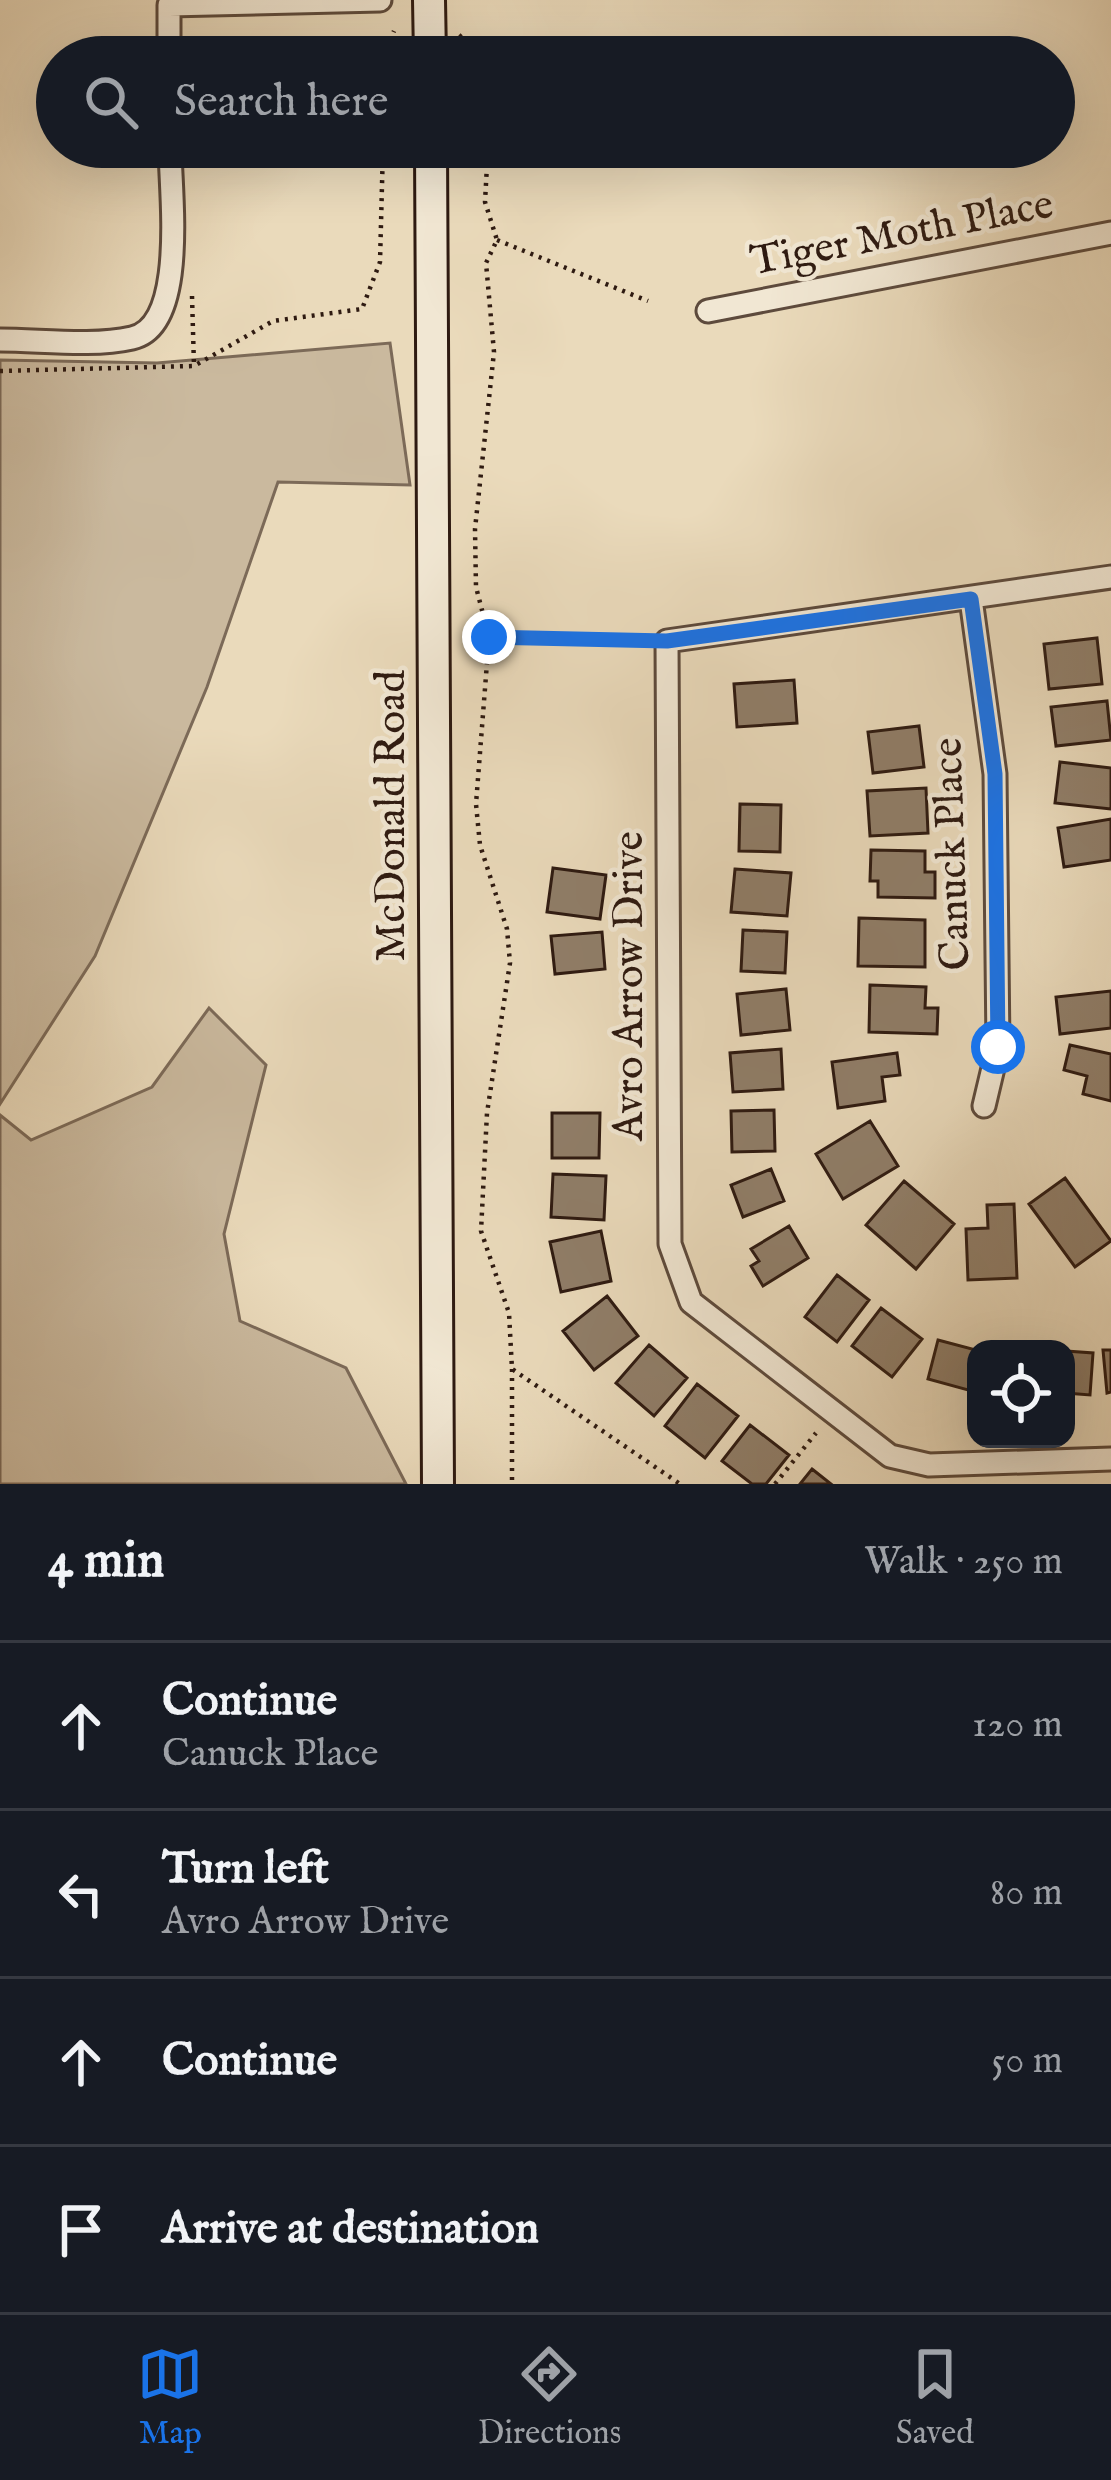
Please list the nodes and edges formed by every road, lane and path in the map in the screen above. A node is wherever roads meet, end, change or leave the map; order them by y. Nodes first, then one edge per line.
1 (380, 0) edge
2 (429, 0) edge
3 (169, 3) edge
4 (394, 31) dead end
5 (169, 36) edge
6 (392, 36) edge
7 (430, 36) edge
8 (170, 168) edge
9 (382, 168) edge
10 (431, 168) edge
11 (487, 168) edge
12 (1111, 233) edge
13 (497, 240) junction
14 (192, 296) dead end
15 (648, 301) dead end
16 (708, 311) dead end
17 (0, 340) edge
18 (194, 367) junction
19 (0, 371) edge
20 (1111, 577) edge
21 (971, 599) junction
22 (489, 637) junction
23 (667, 641) junction
24 (984, 1106) dead end
25 (512, 1369) junction
26 (816, 1433) dead end
27 (1111, 1459) edge
28 (438, 1484) edge
29 (512, 1484) edge
30 (680, 1484) edge
31 (775, 1484) edge

1 - 3 street
2 - 7 street
3 - 5 street
4 - 6 path
8 - 17 street
9 - 18 path
10 - 28 street, McDonald Road
11 - 13 path
12 - 16 street, Tiger Moth Place
13 - 15 path
13 - 22 path
14 - 18 path
18 - 19 path
20 - 21 street
21 - 23 street
21 - 24 street, Canuck Place
22 - 23 path
22 - 25 path
23 - 27 street, Avro Arrow Drive
25 - 29 path
25 - 30 path
26 - 31 path

